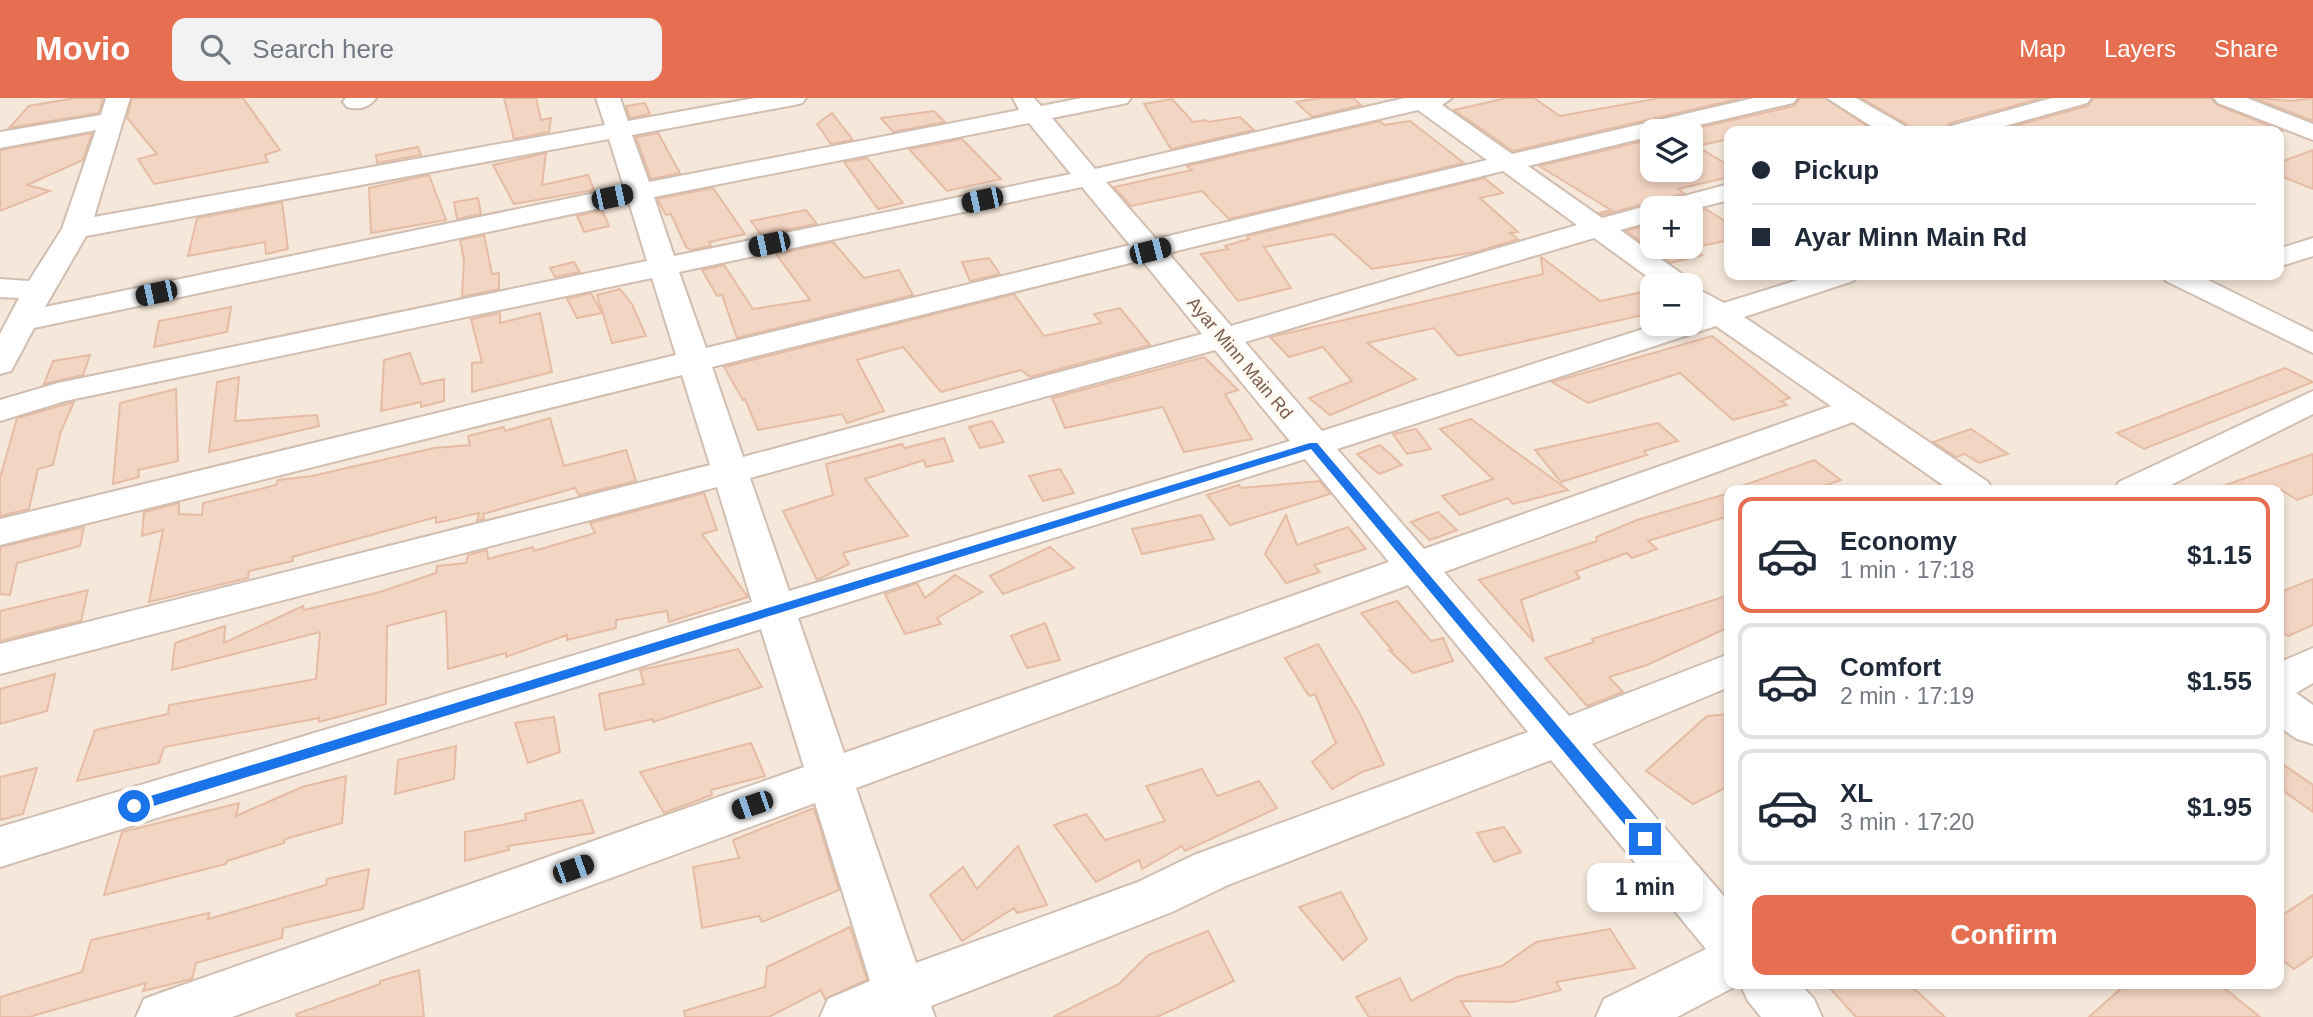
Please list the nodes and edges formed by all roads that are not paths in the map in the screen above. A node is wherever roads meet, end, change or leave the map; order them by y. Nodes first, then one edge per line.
1 (794, 98) edge
2 (1119, 98) edge
3 (1785, 98) edge
4 (1839, 98) edge
5 (2079, 98) edge
6 (2226, 98) edge
7 (1426, 99) edge
8 (1028, 106) edge
9 (115, 109) edge
10 (614, 114) edge
11 (1887, 126) edge
12 (1978, 126) edge
13 (2298, 127) edge
14 (0, 140) edge
15 (1508, 163) junction
16 (1089, 178) junction
17 (639, 192) junction
18 (1724, 193) edge
19 (1703, 199) edge
20 (1640, 215) edge
21 (1597, 227) junction
22 (76, 229) junction
23 (2313, 247) edge
24 (1150, 251) junction
25 (2284, 256) edge
26 (662, 265) junction
27 (1661, 273) edge
28 (1820, 280) edge
29 (2186, 280) edge
30 (0, 288) edge
31 (38, 291) junction
32 (1705, 305) edge
33 (22, 321) junction
34 (1223, 338) junction
35 (2313, 344) edge
36 (694, 361) junction
37 (0, 364) edge
38 (2313, 401) edge
39 (1856, 409) junction
40 (0, 411) edge
41 (1314, 445) junction
42 (729, 472) junction
43 (1968, 485) edge
44 (2142, 485) edge
45 (0, 532) edge
46 (1417, 568) junction
47 (775, 611) junction
48 (0, 659) edge
49 (2313, 664) edge
50 (1724, 672) edge
51 (2284, 680) edge
52 (2284, 707) edge
53 (2313, 727) edge
54 (1561, 738) junction
55 (829, 777) junction
56 (0, 847) edge
57 (1724, 933) edge
58 (1724, 966) edge
59 (1770, 989) edge
60 (904, 1005) edge
61 (163, 1017) edge
62 (847, 1017) edge
63 (1623, 1017) edge
64 (1795, 1017) edge

1 - 10 street
2 - 8 street
3 - 15 street
4 - 11 street
5 - 12 street
6 - 13 street
7 - 15 street
7 - 16 street
8 - 16 street, Ayar Minn Main Rd
8 - 17 street
9 - 14 street
9 - 22 street
10 - 17 street
10 - 22 street
15 - 21 street
15 - 24 street
16 - 24 street, Ayar Minn Main Rd
16 - 26 street
17 - 26 street
17 - 33 street
18 - 19 street
20 - 21 street
21 - 27 street
21 - 34 street
22 - 31 street
23 - 25 street
24 - 34 street, Ayar Minn Main Rd
24 - 36 street
26 - 36 street
26 - 40 street
28 - 32 street
29 - 35 street
30 - 31 street
31 - 33 street
32 - 39 street
32 - 41 street
33 - 37 street
34 - 41 street, Ayar Minn Main Rd
34 - 42 street
36 - 42 street
36 - 45 street
38 - 44 street
39 - 43 street
39 - 46 street
41 - 46 street, Ayar Minn Main Rd
41 - 47 street
42 - 47 street
42 - 48 street
46 - 54 street, Ayar Minn Main Rd
46 - 55 street
47 - 55 street
47 - 56 street
49 - 51 street
50 - 54 street
52 - 53 street
54 - 57 street, Ayar Minn Main Rd
54 - 60 street
55 - 60 street
55 - 61 street
58 - 63 street
59 - 64 street
60 - 62 street

